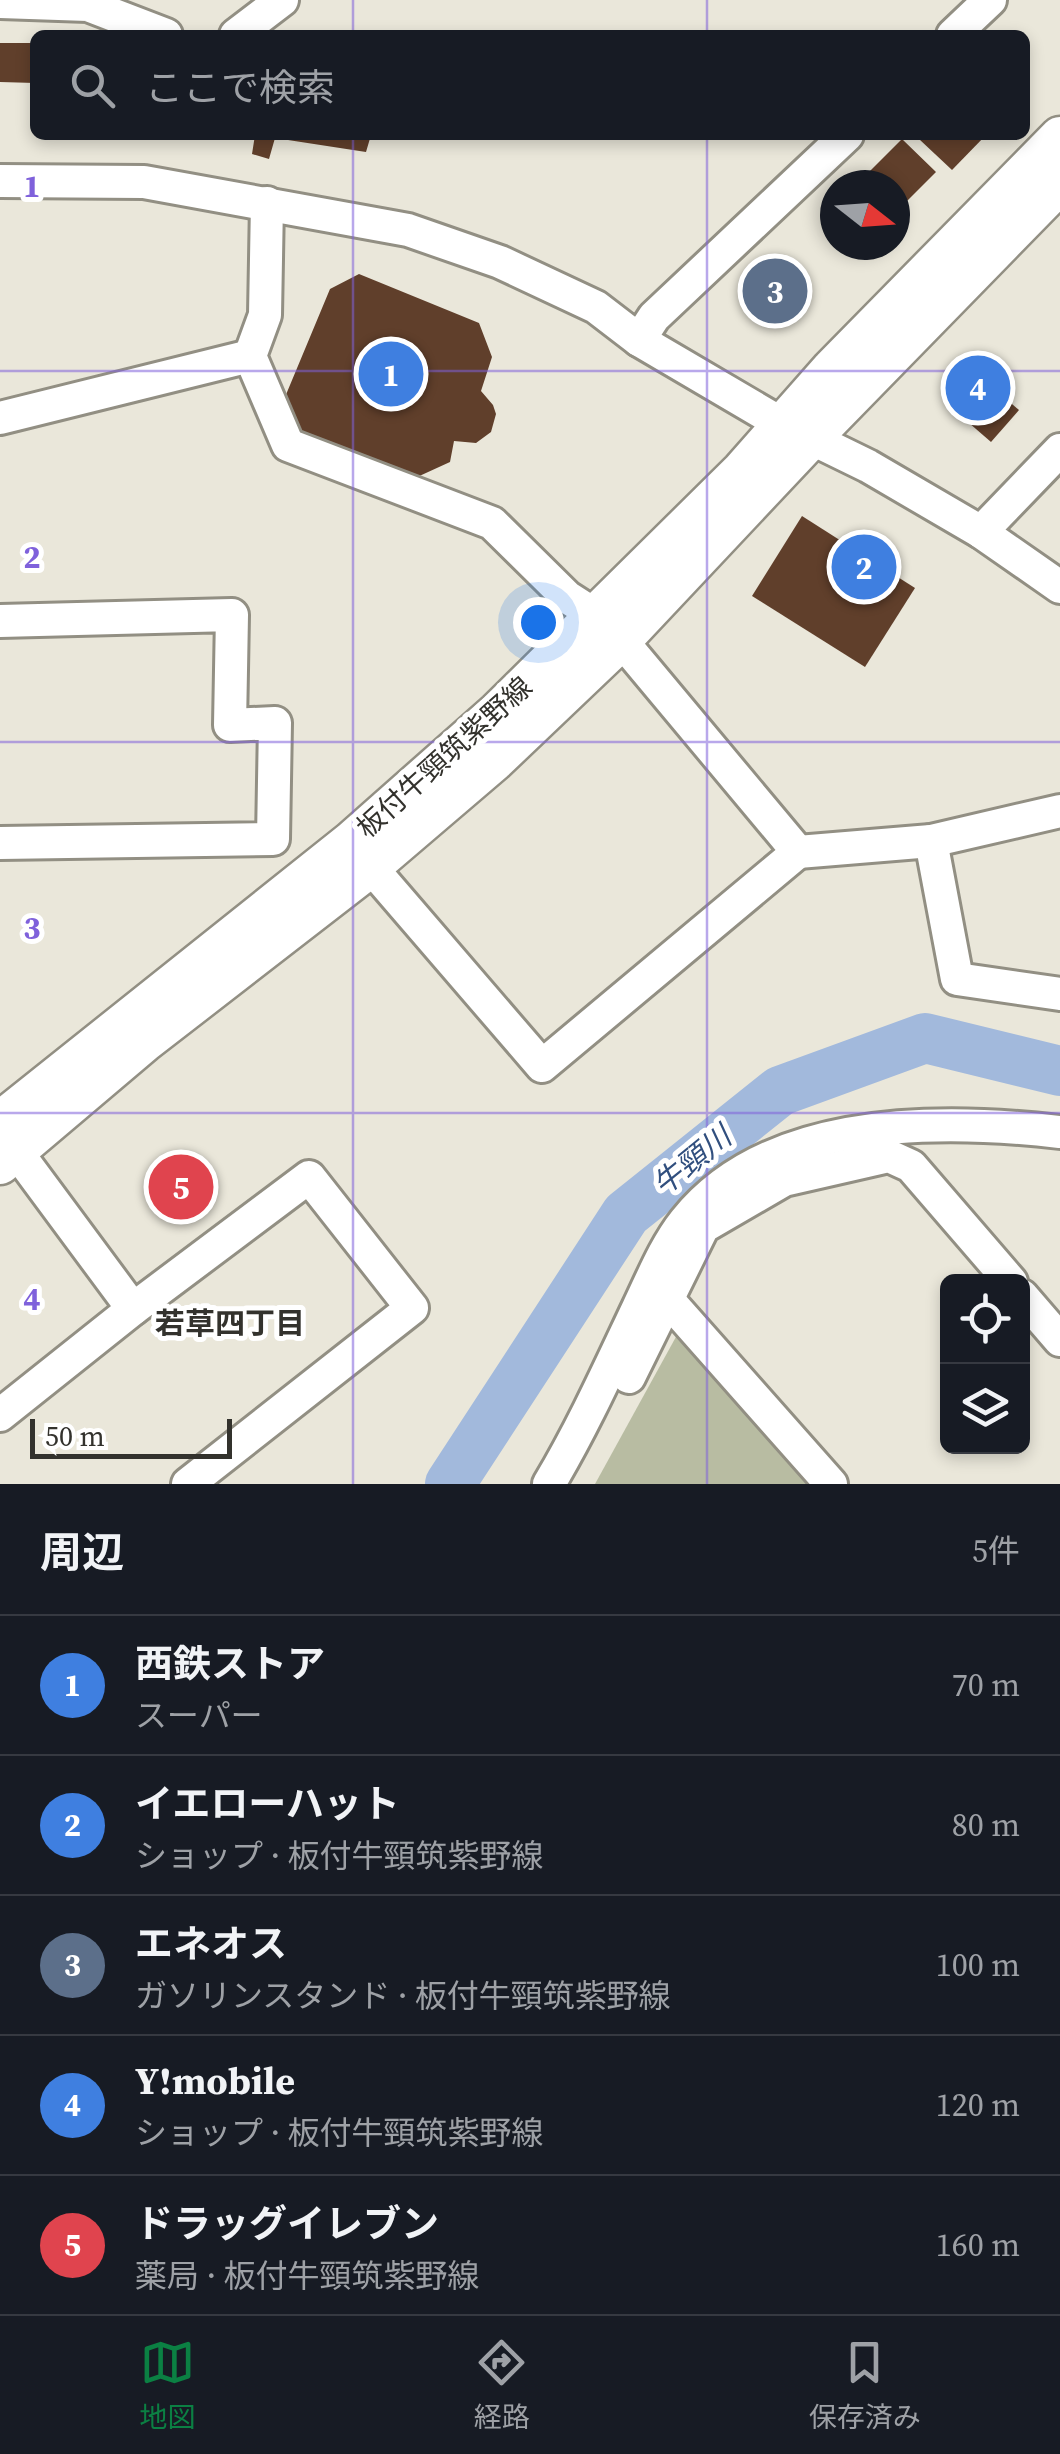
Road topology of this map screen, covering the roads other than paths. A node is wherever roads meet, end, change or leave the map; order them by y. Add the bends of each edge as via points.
1 (282, 0) edge
2 (990, 0) edge
3 (0, 2) edge
4 (89, 2) edge
5 (154, 30) edge
6 (243, 30) edge
7 (958, 30) edge
8 (1060, 137) edge
9 (842, 140) edge
10 (0, 181) edge
11 (1060, 183) edge
12 (266, 203) junction
13 (640, 340) junction
14 (250, 356) junction
15 (0, 418) edge
16 (796, 431) junction
17 (1060, 450) edge
18 (981, 532) junction
19 (1060, 587) edge
20 (0, 621) edge
21 (608, 627) junction
22 (1060, 812) edge
23 (931, 841) junction
24 (0, 842) edge
25 (798, 852) junction
26 (360, 854) junction
27 (1060, 994) edge
28 (1060, 1132) edge
29 (4, 1141) edge
30 (1003, 1274) edge
31 (669, 1301) junction
32 (1030, 1304) edge
33 (133, 1309) junction
34 (1058, 1333) edge
35 (0, 1415) edge
36 (188, 1484) edge
37 (550, 1484) edge
38 (573, 1484) edge
39 (832, 1484) edge

1 - 6 street
2 - 7 street
3 - 4 street
4 - 5 street
8 - 16 main road, 板付牛頸筑紫野線 via 832,369
9 - 13 street via 654,317
10 - 12 street via 144,182
11 - 16 main road, 板付牛頸筑紫野線
12 - 13 street via 408,230 500,262 596,306
12 - 14 street via 265,316
13 - 16 street
14 - 15 street
14 - 21 street via 288,446 492,523 567,597
16 - 18 street
16 - 21 main road, 板付牛頸筑紫野線
17 - 18 street
18 - 19 street
20 - 24 street via 232,615 230,725 275,722 273,840
21 - 25 street
21 - 26 main road, 板付牛頸筑紫野線 via 498,712
22 - 23 street
23 - 25 street
23 - 27 street via 958,979
25 - 26 street via 542,1066
26 - 29 main road, 板付牛頸筑紫野線 via 144,1042
28 - 37 street via 956,1123 890,1128 769,1156 732,1177 683,1223
29 - 33 street
30 - 31 street via 911,1166 889,1156 784,1180 703,1227
31 - 38 street
31 - 39 street
32 - 34 street
33 - 35 street
33 - 36 street via 309,1177 412,1308

